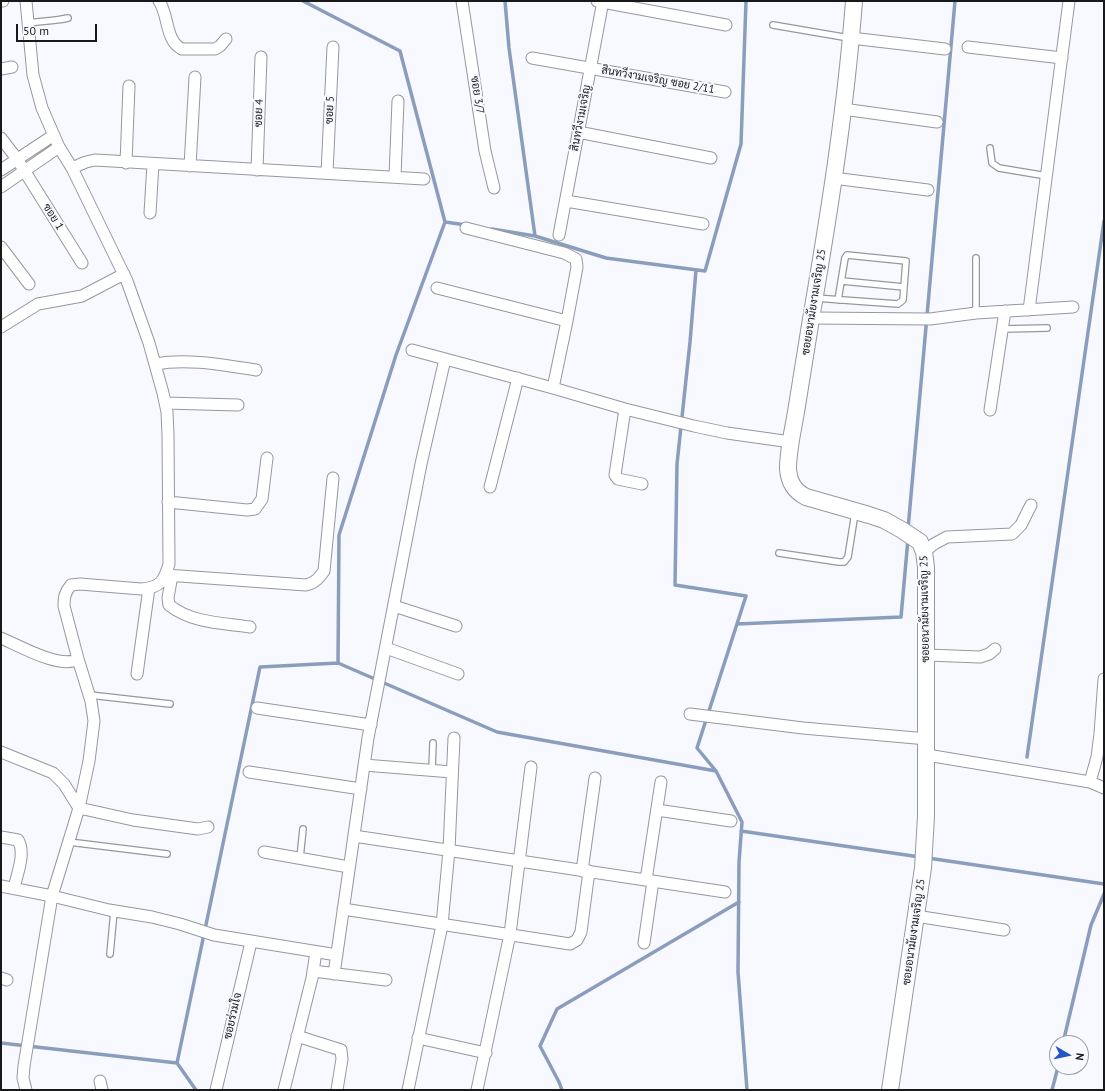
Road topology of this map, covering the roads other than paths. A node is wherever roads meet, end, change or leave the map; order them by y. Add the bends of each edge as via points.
1 (26, 1) edge
2 (158, 1) edge
3 (462, 1) edge
4 (601, 1) edge
5 (854, 1) edge
6 (1069, 1) edge
7 (68, 18) dead end
8 (27, 23) junction
9 (726, 25) dead end
10 (774, 25) dead end
11 (851, 38) junction
12 (226, 39) dead end
13 (333, 47) dead end
14 (968, 47) dead end
15 (945, 50) dead end
16 (261, 57) dead end
17 (532, 58) dead end
18 (1062, 58) junction
19 (590, 68) junction
20 (195, 77) dead end
21 (129, 86) dead end
22 (725, 92) dead end
23 (398, 100) dead end
24 (843, 109) junction
25 (937, 122) dead end
26 (578, 132) junction
27 (54, 135) junction
28 (1, 138) edge
29 (60, 147) junction
30 (990, 148) dead end
31 (17, 158) junction
32 (711, 158) dead end
33 (126, 163) junction
34 (153, 164) junction
35 (190, 166) junction
36 (72, 168) junction
37 (1, 170) edge
38 (257, 170) junction
39 (24, 171) junction
40 (327, 173) junction
41 (1047, 176) junction
42 (395, 177) junction
43 (833, 178) junction
44 (424, 179) dead end
45 (1, 187) edge
46 (494, 188) dead end
47 (928, 190) dead end
48 (566, 201) junction
49 (150, 213) dead end
50 (703, 224) dead end
51 (466, 228) dead end
52 (559, 234) dead end
53 (1, 247) edge
54 (976, 258) dead end
55 (82, 263) dead end
56 (124, 274) junction
57 (842, 281) junction
58 (29, 284) dead end
59 (904, 287) junction
60 (437, 288) dead end
61 (815, 298) junction
62 (838, 300) junction
63 (1073, 307) dead end
64 (1029, 310) junction
65 (1005, 311) junction
66 (976, 313) junction
67 (812, 318) junction
68 (567, 321) junction
69 (1, 327) edge
70 (1002, 328) junction
71 (1047, 328) dead end
72 (412, 350) dead end
73 (444, 359) junction
74 (155, 364) junction
75 (256, 370) dead end
76 (518, 378) junction
77 (553, 388) junction
78 (165, 403) junction
79 (238, 405) dead end
80 (625, 409) junction
81 (990, 410) dead end
82 (791, 442) junction
83 (267, 458) dead end
84 (333, 478) dead end
85 (642, 484) dead end
86 (490, 487) dead end
87 (168, 502) junction
88 (1031, 505) dead end
89 (856, 511) junction
90 (924, 552) junction
91 (779, 553) dead end
92 (169, 575) junction
93 (149, 588) junction
94 (394, 606) junction
95 (456, 626) dead end
96 (250, 627) dead end
97 (1, 638) edge
98 (386, 648) junction
99 (995, 648) dead end
100 (926, 655) junction
101 (78, 659) junction
102 (137, 674) dead end
103 (458, 674) dead end
104 (1104, 680) edge
105 (90, 695) junction
106 (170, 704) dead end
107 (257, 708) dead end
108 (690, 714) dead end
109 (371, 725) junction
110 (454, 738) dead end
111 (927, 738) junction
112 (433, 743) dead end
113 (1, 752) edge
114 (927, 755) junction
115 (364, 765) junction
116 (531, 767) dead end
117 (432, 770) junction
118 (249, 772) dead end
119 (452, 772) junction
120 (595, 778) dead end
121 (661, 782) dead end
122 (1090, 782) junction
123 (1104, 788) edge
124 (361, 789) junction
125 (79, 808) junction
126 (657, 810) junction
127 (731, 822) dead end
128 (208, 826) dead end
129 (303, 829) dead end
130 (354, 836) junction
131 (1, 837) edge
132 (69, 842) junction
133 (448, 850) junction
134 (264, 852) dead end
135 (167, 854) dead end
136 (300, 858) junction
137 (519, 861) junction
138 (349, 867) junction
139 (586, 871) junction
140 (650, 880) junction
141 (1, 886) edge
142 (14, 888) junction
143 (725, 892) dead end
144 (52, 896) junction
145 (343, 909) junction
146 (114, 911) junction
147 (916, 916) junction
148 (442, 925) junction
149 (1004, 930) dead end
150 (510, 934) junction
151 (251, 942) junction
152 (644, 943) dead end
153 (316, 952) junction
154 (110, 954) dead end
155 (337, 955) junction
156 (313, 971) junction
157 (334, 974) junction
158 (386, 980) dead end
159 (297, 1036) junction
160 (418, 1038) junction
161 (486, 1053) junction
162 (26, 1090) edge
163 (216, 1090) edge
164 (284, 1090) edge
165 (337, 1090) edge
166 (408, 1090) edge
167 (477, 1090) edge
168 (890, 1090) edge

1 - 8 street
2 - 12 street via 173,43 178,47 215,49
3 - 46 street, ซอย 3/7 via 485,151
4 - 9 street
4 - 19 street, สินทวีงามเจริญ
5 - 11 street, ซอยอนามัยงามเจริญ 25
6 - 18 street
7 - 8 lane
8 - 27 street via 37,92
10 - 11 lane
11 - 15 street
11 - 24 street, ซอยอนามัยงามเจริญ 25
13 - 40 street, ซอย 5
14 - 18 street
16 - 38 street, ซอย 4
17 - 19 street, สินทวีงามเจริญ ซอย 2/11
18 - 41 street
19 - 22 street, สินทวีงามเจริญ ซอย 2/11
19 - 26 street, สินทวีงามเจริญ
20 - 35 street
21 - 33 street
23 - 42 street
24 - 25 street
24 - 43 street, ซอยอนามัยงามเจริญ 25
26 - 32 street
26 - 48 street, สินทวีงามเจริญ
27 - 29 street
27 - 31 street
28 - 31 street, ซอย 1
29 - 36 street
29 - 39 street
30 - 41 lane via 992,163 999,168
31 - 37 street
31 - 39 street, ซอย 1
33 - 34 street
33 - 36 street via 95,160
34 - 35 street
34 - 49 street
35 - 38 street
36 - 56 street
38 - 40 street
39 - 45 street
39 - 55 street, ซอย 1
40 - 42 street
41 - 64 street
42 - 44 street
43 - 47 street
43 - 61 street, ซอยอนามัยงามเจริญ 25
48 - 50 street
48 - 52 street, สินทวีงามเจริญ
51 - 68 street via 573,256 577,267
53 - 58 street
54 - 66 lane
56 - 69 street via 82,296 38,304
56 - 74 street
57 - 59 lane
57 - 59 lane via 845,258 849,254 906,261
57 - 62 lane
59 - 62 lane via 903,300 898,304
60 - 68 street
61 - 62 lane
61 - 67 street, ซอยอนามัยงามเจริญ 25
63 - 64 street
64 - 65 street
65 - 66 street
65 - 70 street
66 - 67 street via 930,319
67 - 82 street, ซอยอนามัยงามเจริญ 25
68 - 77 street
70 - 71 lane
70 - 81 street
72 - 73 street
73 - 76 street
73 - 94 street
74 - 75 street via 207,363
74 - 78 street
76 - 77 street
76 - 86 street
77 - 80 street
78 - 79 street
78 - 87 street via 168,435
80 - 82 street via 727,433
80 - 85 street via 615,475
82 - 89 street, ซอยอนามัยงามเจริญ 25 via 788,467 789,478 794,488 806,497
83 - 87 street via 262,499 254,510
84 - 92 street via 324,570 313,583 306,585
87 - 92 street
88 - 90 street via 1021,525 1012,534 946,537
89 - 90 street, ซอยอนามัยงามเจริญ 25 via 884,520 908,533 920,542
89 - 91 lane via 848,557 844,562
90 - 100 street, ซอยอนามัยงามเจริญ 25
92 - 93 street via 160,584
92 - 96 street via 169,605 176,611 193,618
93 - 101 street via 71,585 64,599 64,606
93 - 102 street
94 - 95 street
94 - 98 street
97 - 101 street via 51,659 67,662
98 - 103 street
98 - 109 street
99 - 100 street via 989,654 980,657
100 - 111 street, ซอยอนามัยงามเจริญ 25
101 - 105 street
104 - 122 street via 1097,757
105 - 106 lane
105 - 125 street via 94,721 92,746
107 - 109 street
108 - 111 street via 802,728
109 - 115 street
110 - 119 street
111 - 114 street, ซอยอนามัยงามเจริญ 25
112 - 117 lane
113 - 125 street via 53,773 64,784
114 - 122 street
114 - 147 street, ซอยอนามัยงามเจริญ 25 via 926,831
115 - 117 street
115 - 124 street
116 - 137 street
117 - 119 street
118 - 124 street
119 - 133 street
120 - 139 street
121 - 126 street
122 - 123 street
124 - 130 street
125 - 128 street via 140,821 198,829
125 - 132 street
126 - 127 street
126 - 140 street
129 - 136 lane
130 - 133 street
130 - 138 street
131 - 142 street via 18,840 20,844 22,852
132 - 135 lane
132 - 144 street
133 - 137 street
133 - 148 street
134 - 136 street
136 - 138 street
137 - 139 street
137 - 150 street
138 - 145 street
139 - 140 street
139 - 150 street via 581,932 573,943
140 - 143 street
140 - 152 street
141 - 142 street
142 - 144 street
144 - 146 street
144 - 162 street via 26,1049 23,1078
145 - 148 street
145 - 155 street
146 - 151 street via 152,917 214,935
146 - 154 lane
147 - 149 street
147 - 168 street, ซอยอนามัยงามเจริญ 25
148 - 150 street
148 - 160 street
150 - 161 street
151 - 153 street
151 - 163 street, ซอยร่วมใจ
153 - 155 street
153 - 156 street
155 - 157 street
156 - 157 street
156 - 159 street
157 - 158 street
159 - 164 street
159 - 165 street via 341,1050
160 - 161 street
160 - 166 street
161 - 167 street

